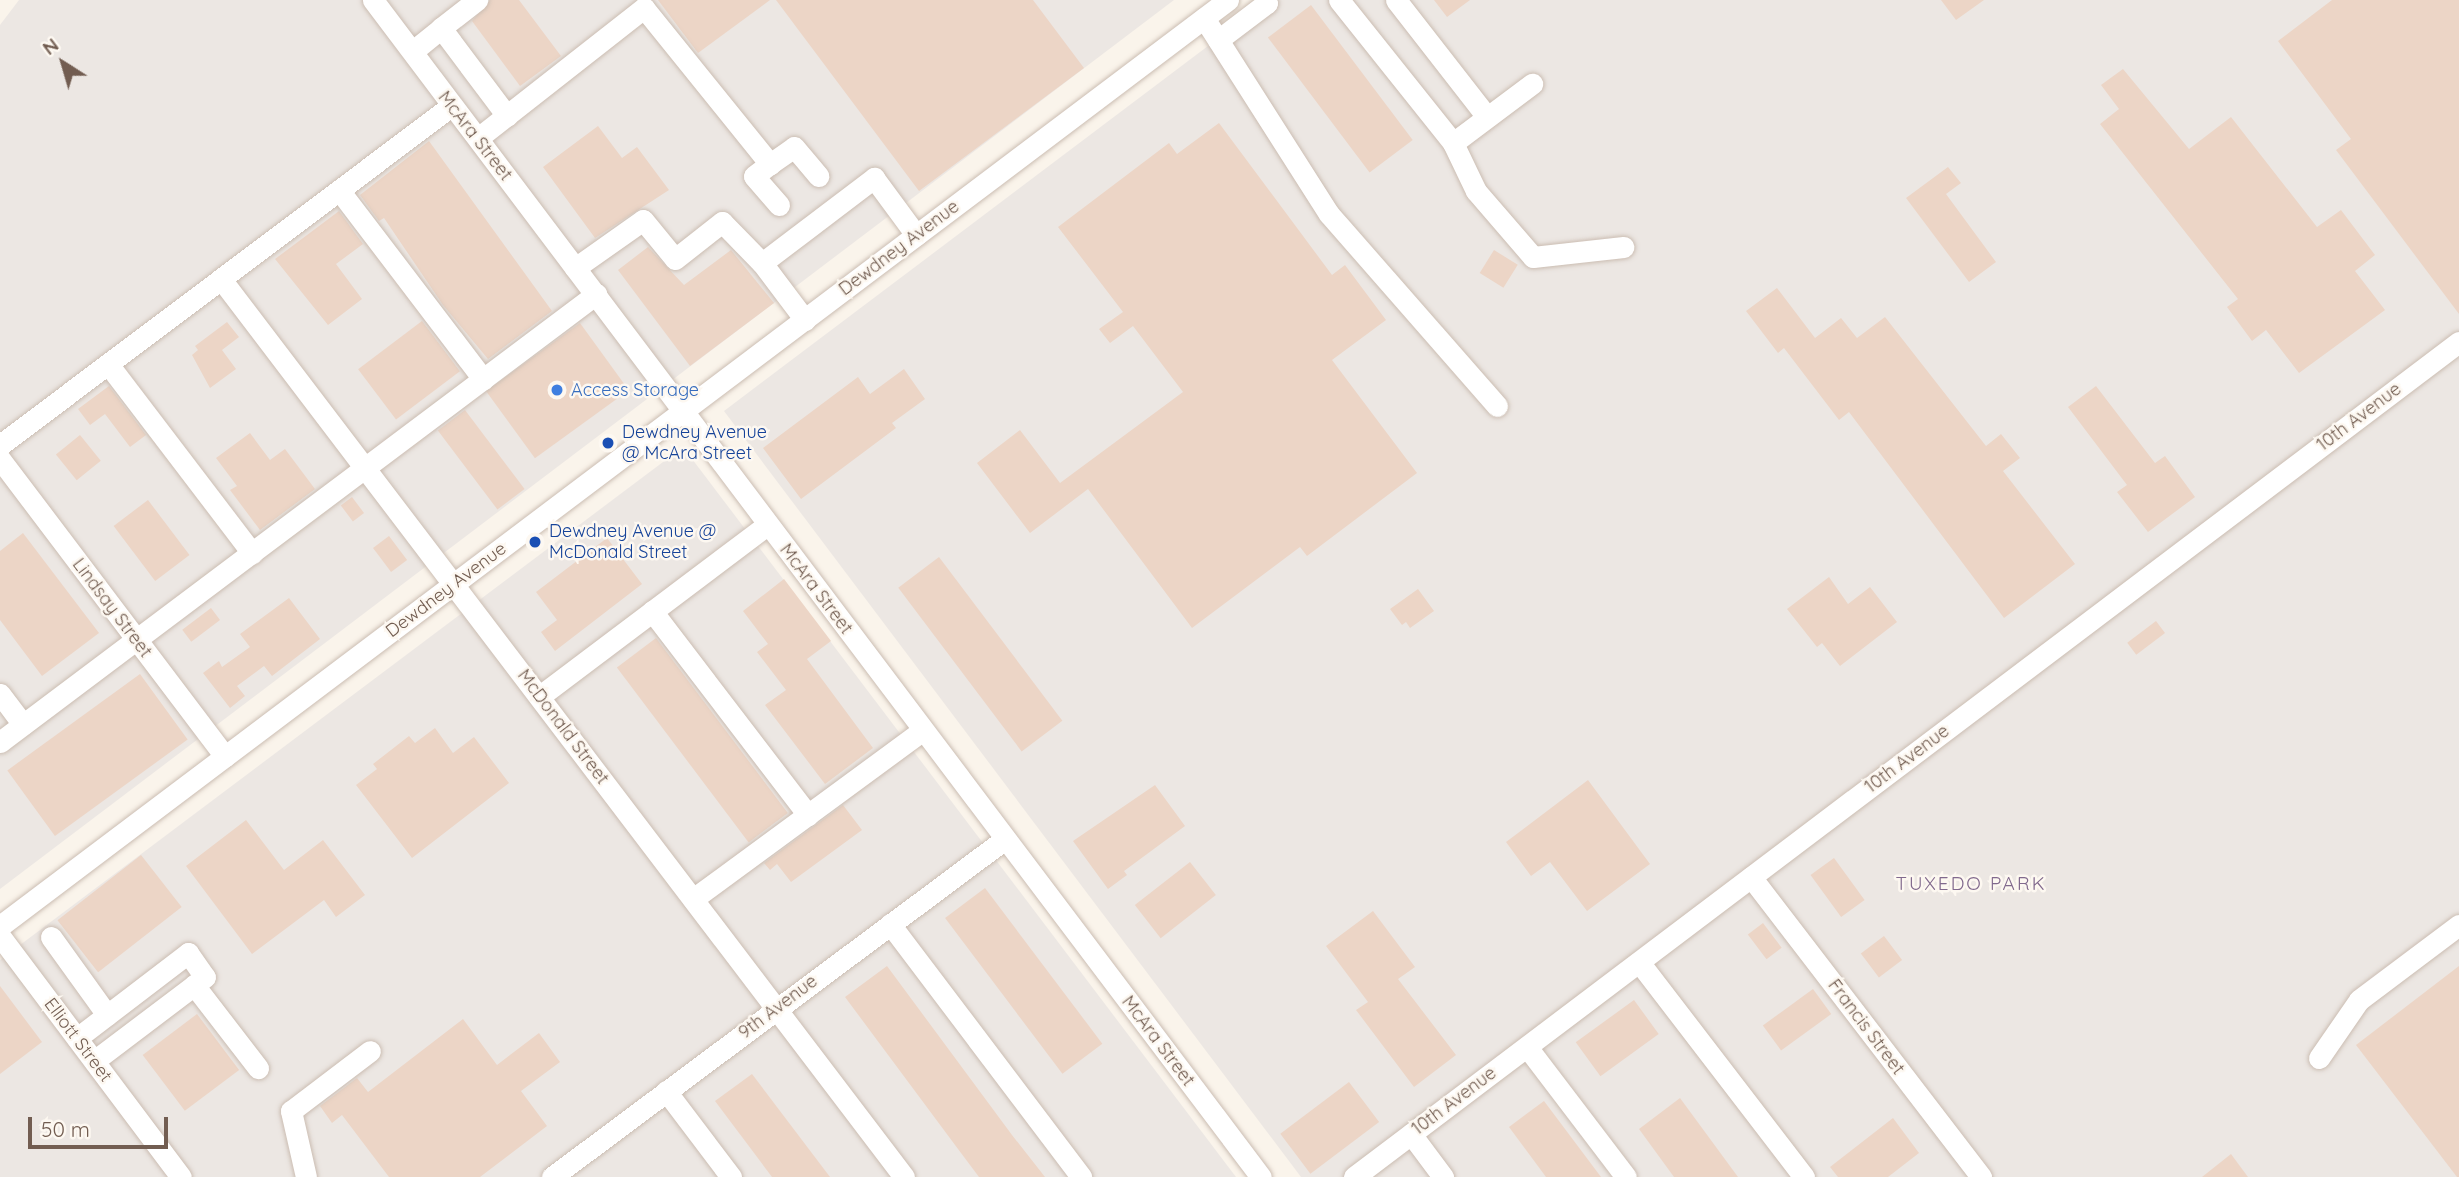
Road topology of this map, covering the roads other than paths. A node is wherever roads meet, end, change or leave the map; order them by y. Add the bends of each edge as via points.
1 (373, 0) edge
2 (477, 0) edge
3 (1228, 0) edge
4 (1339, 0) edge
5 (1396, 0) edge
6 (1267, 1) edge
7 (640, 4) edge
8 (1204, 18) junction
9 (441, 28) junction
10 (1218, 40) junction
11 (413, 51) junction
12 (1532, 83) dead end
13 (451, 106) junction
14 (507, 116) junction
15 (1487, 117) junction
16 (478, 138) junction
17 (1453, 143) junction
18 (770, 164) junction
19 (818, 176) dead end
20 (339, 190) junction
21 (779, 205) dead end
22 (916, 235) junction
23 (1623, 247) dead end
24 (762, 263) junction
25 (575, 268) junction
26 (221, 279) junction
27 (596, 294) junction
28 (805, 320) junction
29 (2459, 342) edge
30 (108, 364) junction
31 (483, 379) junction
32 (1497, 406) dead end
33 (682, 412) junction
34 (0, 445) edge
35 (0, 459) edge
36 (366, 466) junction
37 (767, 524) junction
38 (252, 553) junction
39 (455, 583) junction
40 (652, 611) junction
41 (136, 640) junction
42 (0, 694) edge
43 (540, 696) junction
44 (23, 724) junction
45 (923, 730) junction
46 (0, 742) edge
47 (225, 757) junction
48 (808, 815) junction
49 (1005, 839) junction
50 (1751, 877) junction
51 (693, 899) junction
52 (890, 924) junction
53 (2459, 925) edge
54 (0, 926) edge
55 (0, 936) edge
56 (51, 937) dead end
57 (1639, 962) junction
58 (194, 985) junction
59 (776, 1008) junction
60 (107, 1015) junction
61 (77, 1038) junction
62 (1527, 1047) junction
63 (370, 1051) dead end
64 (2319, 1058) dead end
65 (94, 1061) junction
66 (258, 1068) dead end
67 (666, 1091) junction
68 (1411, 1134) junction
69 (181, 1177) edge
70 (306, 1177) edge
71 (552, 1177) edge
72 (731, 1177) edge
73 (904, 1177) edge
74 (1081, 1177) edge
75 (1261, 1177) edge
76 (1354, 1177) edge
77 (1443, 1177) edge
78 (1626, 1177) edge
79 (1804, 1177) edge
80 (1981, 1177) edge

1 - 11 street, McAra Street
2 - 9 street
3 - 8 street, Dewdney Avenue
4 - 17 street
5 - 15 street
6 - 10 street
7 - 14 street
7 - 18 street
8 - 10 street
8 - 22 street, Dewdney Avenue
9 - 11 street
9 - 14 street
10 - 32 street via 1329,214
11 - 13 street, McAra Street
12 - 15 street
13 - 16 street, McAra Street
13 - 20 street
14 - 16 street
15 - 17 street
16 - 25 street, McAra Street
17 - 23 street via 1476,191 1533,257
18 - 19 street via 794,147
18 - 21 street via 754,176
20 - 26 street
20 - 31 street
22 - 24 street via 874,178
22 - 28 street, Dewdney Avenue
24 - 25 street via 722,222 675,259 643,220
24 - 28 street
25 - 27 street, McAra Street
26 - 30 street
26 - 36 street, McDonald Street
27 - 31 street
27 - 33 street, McAra Street
28 - 33 street, Dewdney Avenue
29 - 50 street, 10th Avenue
30 - 34 street
30 - 38 street
31 - 36 street
33 - 37 street, McAra Street
33 - 39 street, Dewdney Avenue
35 - 41 street, Lindsay Street
36 - 38 street
36 - 39 street, McDonald Street
37 - 40 street
37 - 45 street, McAra Street
38 - 41 street
39 - 43 street, McDonald Street
39 - 47 street, Dewdney Avenue
40 - 43 street
40 - 48 street
41 - 44 street
41 - 47 street, Lindsay Street
42 - 44 street
43 - 51 street, McDonald Street
44 - 46 street
45 - 48 street
45 - 49 street, McAra Street
47 - 54 street, Dewdney Avenue
48 - 51 street
49 - 52 street, 9th Avenue
49 - 75 street, McAra Street
50 - 57 street, 10th Avenue
50 - 80 street, Francis Street
51 - 59 street, McDonald Street
52 - 59 street, 9th Avenue
52 - 74 street
53 - 64 street via 2359,1000
55 - 61 street, Elliott Street
56 - 60 street
57 - 62 street, 10th Avenue
57 - 79 street
58 - 60 street via 205,977 188,953
58 - 65 street
58 - 66 street
59 - 67 street, 9th Avenue
59 - 73 street, McDonald Street
60 - 61 street
61 - 65 street, Elliott Street
62 - 68 street, 10th Avenue
62 - 78 street
63 - 70 street via 291,1111
65 - 69 street, Elliott Street
67 - 71 street, 9th Avenue
67 - 72 street
68 - 76 street, 10th Avenue
68 - 77 street

